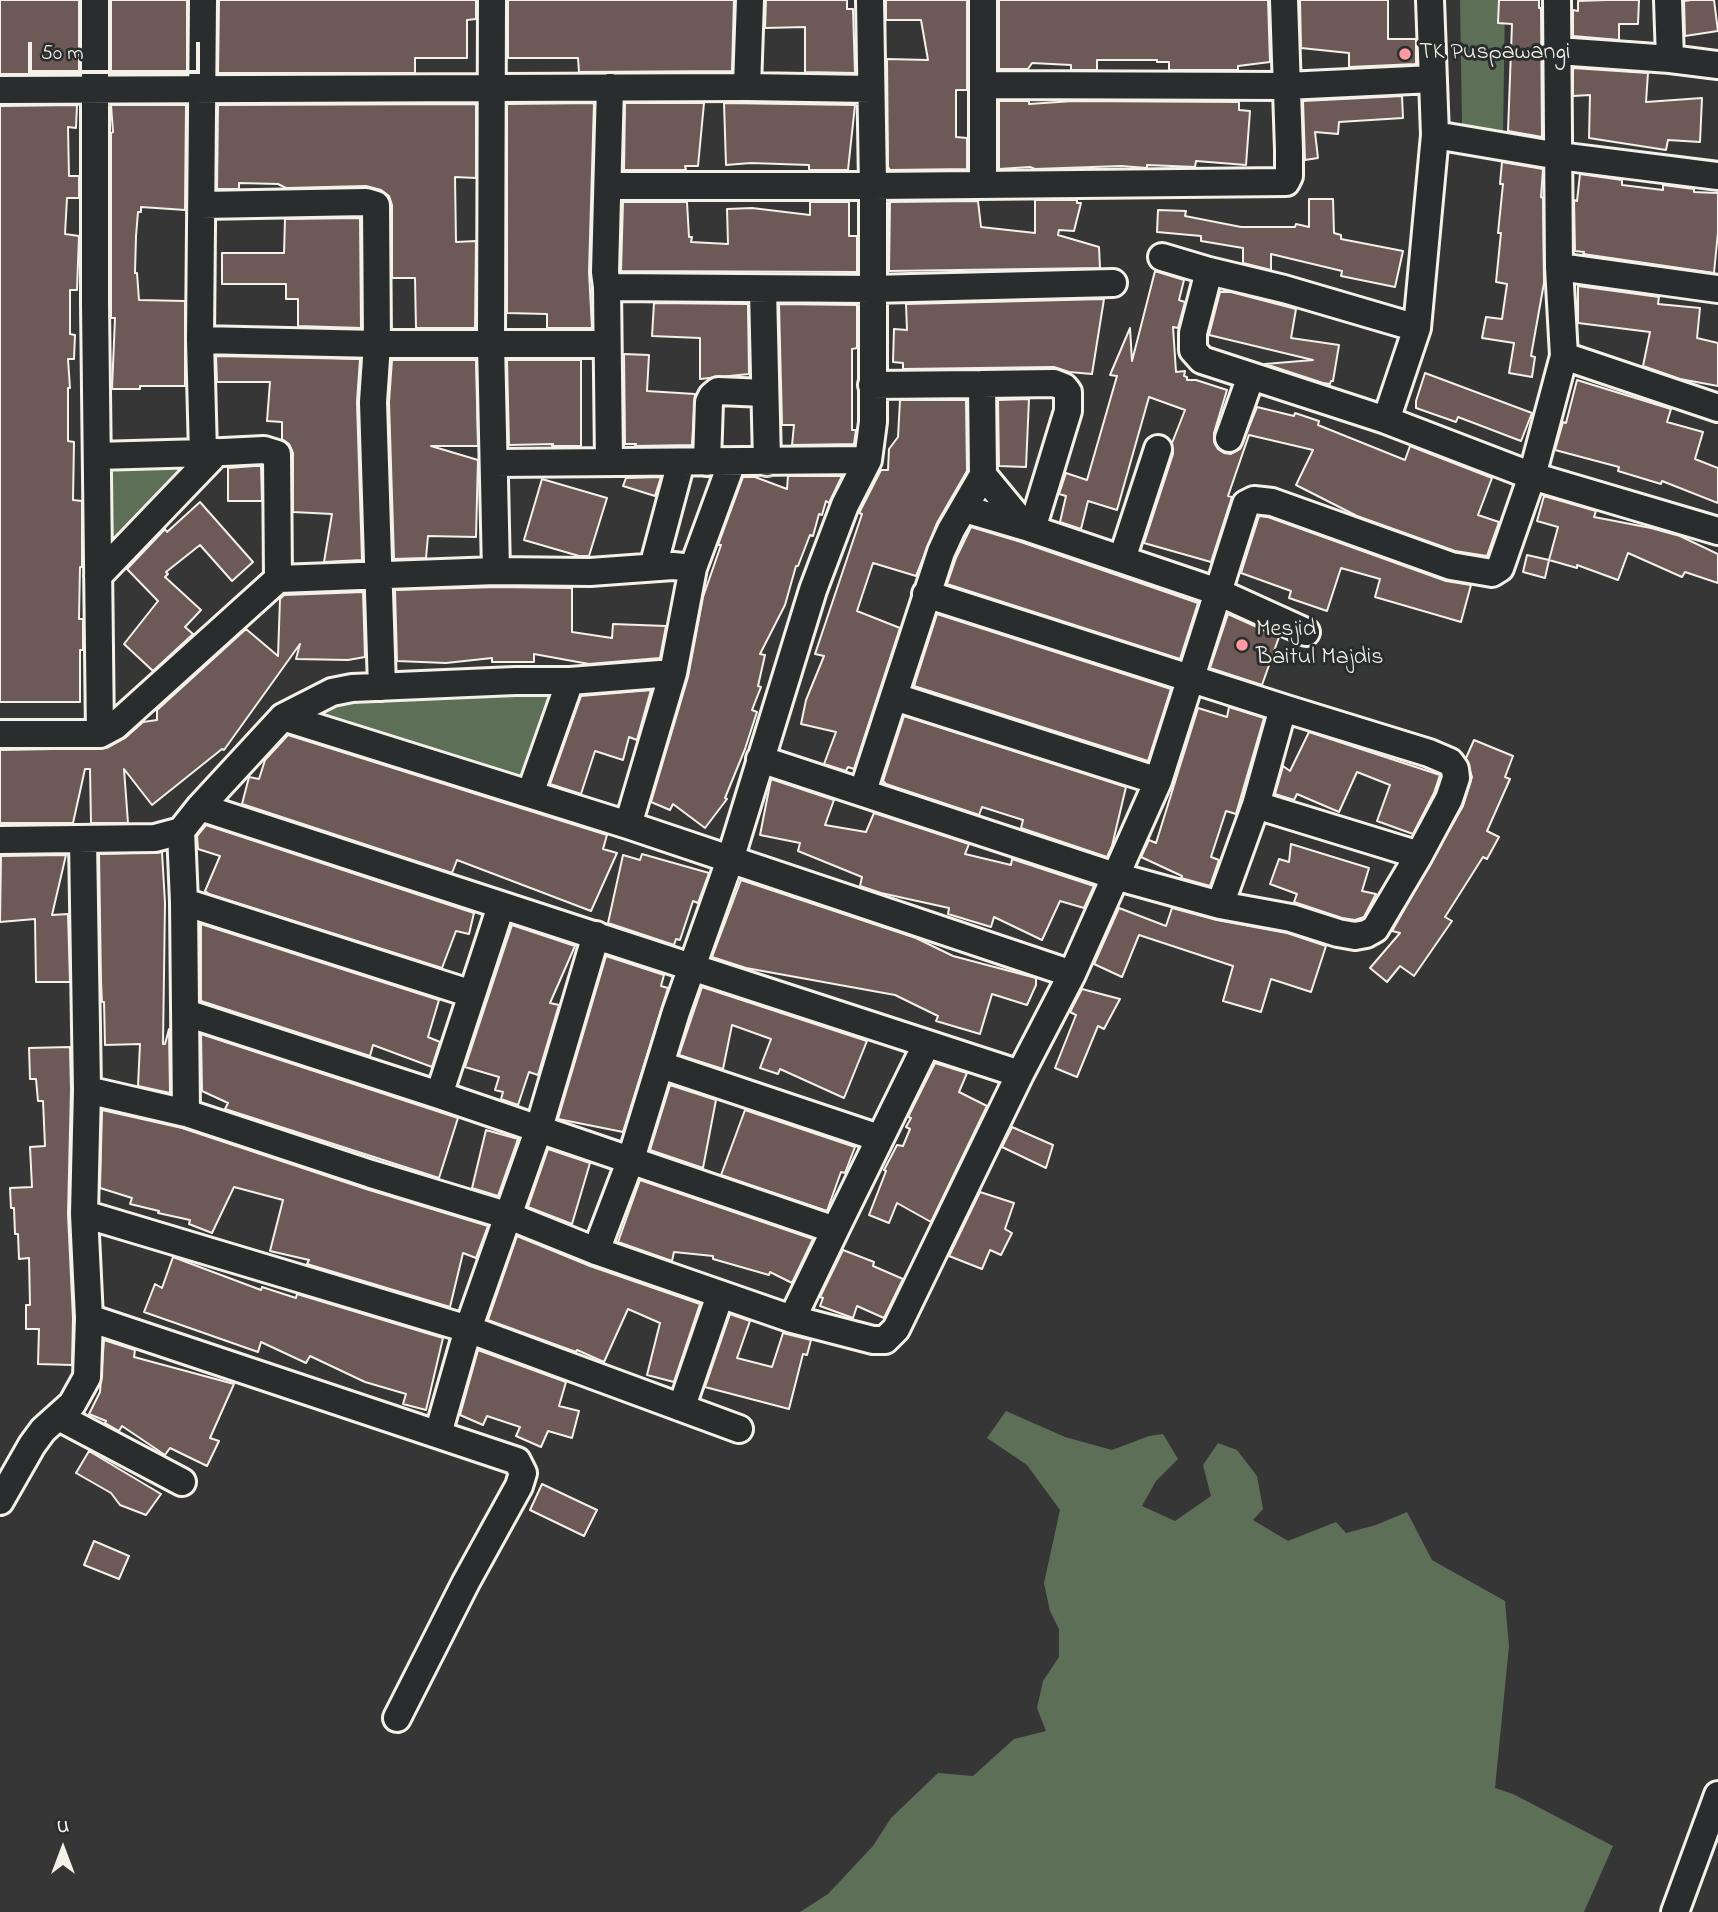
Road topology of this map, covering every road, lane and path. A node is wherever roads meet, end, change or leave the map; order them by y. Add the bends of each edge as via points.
1 (95, 0) edge
2 (203, 0) edge
3 (492, 0) edge
4 (750, 0) edge
5 (870, 0) edge
6 (984, 0) edge
7 (1284, 0) edge
8 (1430, 0) edge
9 (1557, 0) edge
10 (1668, 0) edge
11 (1558, 51) junction
12 (1670, 59) junction
13 (1718, 65) edge
14 (1433, 79) junction
15 (984, 85) junction
16 (1286, 86) junction
17 (747, 87) junction
18 (493, 88) junction
19 (610, 88) junction
20 (870, 89) junction
21 (0, 90) edge
22 (94, 90) junction
23 (200, 91) junction
24 (1435, 135) junction
25 (1559, 156) junction
26 (1718, 176) edge
27 (983, 184) junction
28 (608, 186) junction
29 (873, 187) junction
30 (202, 205) junction
31 (1163, 257) dead end
32 (1559, 267) junction
33 (1209, 271) junction
34 (1113, 283) dead end
35 (607, 287) junction
36 (763, 289) junction
37 (872, 289) junction
38 (1718, 289) edge
39 (1418, 328) junction
40 (200, 340) junction
41 (491, 343) junction
42 (377, 344) junction
43 (606, 344) junction
44 (1564, 356) junction
45 (1251, 376) junction
46 (982, 384) junction
47 (872, 385) junction
48 (765, 393) junction
49 (1718, 408) edge
50 (1386, 420) junction
51 (1229, 438) dead end
52 (1158, 449) dead end
53 (210, 452) junction
54 (97, 456) junction
55 (868, 460) junction
56 (608, 462) junction
57 (707, 462) junction
58 (766, 462) junction
59 (494, 463) junction
60 (983, 475) junction
61 (1532, 476) junction
62 (965, 509) junction
63 (1029, 528) junction
64 (1718, 531) edge
65 (1122, 559) junction
66 (653, 567) junction
67 (692, 568) junction
68 (496, 571) junction
69 (99, 576) junction
70 (378, 576) junction
71 (278, 579) junction
72 (1218, 592) junction
73 (926, 594) junction
74 (1306, 632) dead end
75 (673, 673) junction
76 (1191, 680) junction
77 (570, 681) junction
78 (382, 687) junction
79 (895, 697) junction
80 (1283, 708) junction
81 (282, 717) junction
82 (0, 734) edge
83 (100, 734) junction
84 (760, 759) junction
85 (1158, 781) junction
86 (863, 791) junction
87 (530, 794) junction
88 (1256, 805) junction
89 (200, 807) junction
90 (628, 825) junction
91 (181, 831) junction
92 (83, 840) junction
93 (0, 841) edge
94 (1419, 855) junction
95 (730, 860) junction
96 (1115, 876) junction
97 (184, 902) junction
98 (1220, 905) junction
99 (501, 906) junction
100 (596, 935) junction
101 (690, 968) junction
102 (1072, 974) junction
103 (472, 994) junction
104 (186, 1013) junction
105 (926, 1045) junction
106 (661, 1065) junction
107 (1020, 1074) junction
108 (87, 1090) junction
109 (439, 1095) junction
110 (186, 1113) junction
111 (539, 1128) junction
112 (879, 1138) junction
113 (631, 1159) junction
114 (84, 1214) junction
115 (509, 1216) junction
116 (835, 1230) junction
117 (596, 1251) junction
118 (720, 1295) junction
119 (89, 1318) junction
120 (792, 1319) junction
121 (468, 1329) junction
122 (682, 1406) junction
123 (59, 1417) junction
124 (740, 1429) dead end
125 (438, 1434) junction
126 (182, 1482) dead end
127 (0, 1501) edge
128 (397, 1718) dead end
129 (1718, 1795) edge
130 (1675, 1912) edge

1 - 22 street
2 - 23 street
3 - 18 street
4 - 17 street
5 - 20 street
6 - 15 street
7 - 16 street
8 - 14 street
9 - 11 street
10 - 12 street
11 - 12 street
11 - 25 street
12 - 13 street
14 - 16 street
14 - 24 street
15 - 16 street
15 - 27 street
16 - 27 street via 1286,181
17 - 19 street
17 - 20 street
18 - 19 street
18 - 23 street
18 - 41 street
19 - 28 street
20 - 29 street
21 - 22 street
22 - 23 street
22 - 54 street
23 - 30 street
24 - 25 street
24 - 39 street
25 - 26 street
25 - 32 street
27 - 29 street
28 - 29 street
28 - 35 street
29 - 37 street
30 - 40 street
30 - 42 street via 376,205
31 - 33 street
32 - 38 street
32 - 44 street
33 - 39 street
33 - 45 street via 1193,350 1202,360
34 - 37 street
35 - 36 street
35 - 43 street
36 - 37 street
36 - 48 street
37 - 47 street
39 - 50 street
40 - 42 street
40 - 53 street
41 - 42 street
41 - 43 street
41 - 59 street
42 - 70 street via 373,402
43 - 56 street
44 - 49 street
44 - 61 street
45 - 50 street
45 - 51 street
46 - 47 street
46 - 60 street
46 - 63 street via 1054,383 1068,392 1068,411
47 - 55 street
48 - 57 street via 718,391 712,396
48 - 58 street
50 - 61 street
52 - 65 street
53 - 54 street
53 - 69 street
53 - 71 street via 264,450 277,454
54 - 69 street
55 - 58 street
55 - 84 street via 845,505 813,590
56 - 57 street
56 - 59 street
57 - 58 street
57 - 66 street
57 - 67 street
59 - 68 street
60 - 62 street
60 - 63 street
61 - 64 street
61 - 72 street via 1500,568 1492,573 1451,566 1272,502 1254,500 1246,504
62 - 63 street
62 - 73 street via 951,530
63 - 65 street
65 - 72 street
66 - 67 street
66 - 68 street
67 - 75 street
68 - 70 street
69 - 83 street
70 - 71 street
70 - 78 street
71 - 83 street
72 - 74 street
72 - 76 street
73 - 76 street
73 - 79 street
75 - 77 street
75 - 90 street
76 - 80 street
76 - 85 street
77 - 78 street
77 - 87 street
78 - 81 street via 332,692
79 - 85 street
79 - 86 street
80 - 88 street
80 - 94 street via 1450,762 1456,778 1449,799
81 - 87 street
81 - 89 street
82 - 83 street
84 - 86 street
84 - 95 street
85 - 96 street
86 - 96 street
87 - 90 street
88 - 94 street
88 - 98 street
89 - 91 street
89 - 99 street
90 - 95 street
91 - 92 street via 155,838
91 - 97 street
92 - 93 street
92 - 108 street
94 - 98 street via 1383,919 1366,934 1338,933 1292,918
95 - 101 street
95 - 102 street
96 - 98 street
96 - 102 street
97 - 103 street
97 - 104 street
99 - 100 street
99 - 103 street
100 - 101 street
100 - 111 street
101 - 105 street
101 - 106 street
102 - 107 street
103 - 109 street
104 - 109 street
104 - 110 street
105 - 107 street
105 - 112 street
106 - 112 street
106 - 113 street
107 - 120 street via 891,1335 873,1340
108 - 110 street
108 - 114 street
109 - 111 street
110 - 115 street
111 - 113 street
111 - 115 street
112 - 116 street
113 - 116 street
113 - 117 street
114 - 119 street
114 - 121 street
115 - 117 street
115 - 121 street
116 - 120 street
117 - 118 street
118 - 120 street
118 - 122 street
119 - 123 street via 88,1377
119 - 125 street
121 - 122 street
121 - 125 street
122 - 124 street
123 - 126 street
123 - 127 street via 32,1445
125 - 128 street via 517,1461 523,1474
129 - 130 street

